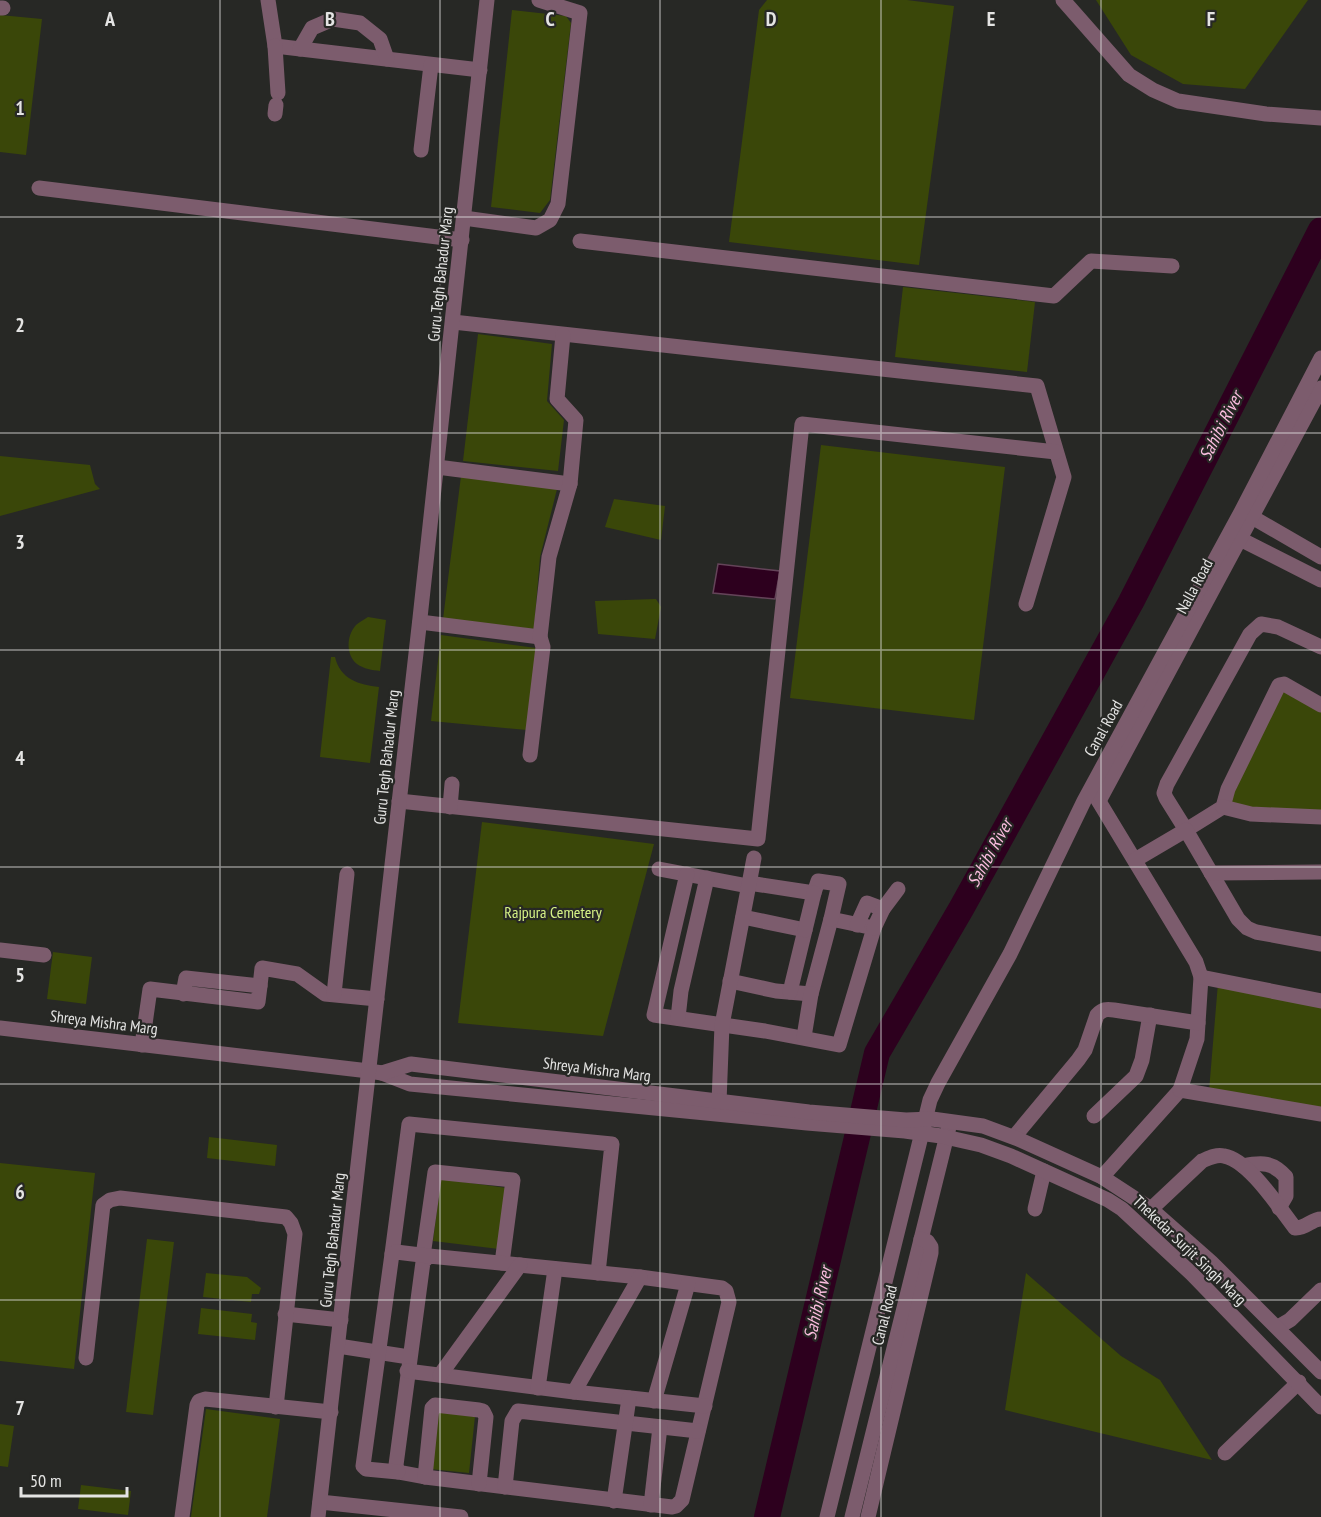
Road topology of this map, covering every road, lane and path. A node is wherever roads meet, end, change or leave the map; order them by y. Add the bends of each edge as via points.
1 (268, 0) edge
2 (487, 0) edge
3 (539, 0) edge
4 (1063, 0) edge
5 (275, 46) junction
6 (300, 49) junction
7 (387, 59) junction
8 (431, 65) junction
9 (480, 70) junction
10 (276, 104) dead end
11 (1321, 118) edge
12 (421, 150) dead end
13 (39, 188) dead end
14 (464, 218) junction
15 (462, 240) junction
16 (580, 241) dead end
17 (1172, 266) dead end
18 (453, 322) junction
19 (563, 335) junction
20 (1321, 358) edge
21 (1321, 388) edge
22 (1056, 452) junction
23 (437, 467) junction
24 (570, 484) junction
25 (1252, 517) junction
26 (1240, 539) junction
27 (1320, 555) edge
28 (1321, 580) edge
29 (1026, 604) dead end
30 (420, 622) junction
31 (540, 637) junction
32 (1321, 647) edge
33 (1321, 705) edge
34 (530, 755) dead end
35 (452, 784) dead end
36 (1090, 788) junction
37 (399, 801) junction
38 (1099, 801) junction
39 (450, 807) junction
40 (1223, 807) junction
41 (1321, 817) edge
42 (1186, 830) junction
43 (754, 858) dead end
44 (1135, 860) junction
45 (659, 869) dead end
46 (1321, 872) edge
47 (1211, 873) junction
48 (347, 874) dead end
49 (687, 874) junction
50 (707, 878) junction
51 (748, 884) junction
52 (898, 889) dead end
53 (814, 893) junction
54 (883, 909) junction
55 (743, 917) junction
56 (831, 919) junction
57 (857, 925) junction
58 (874, 928) junction
59 (805, 930) junction
60 (1321, 944) edge
61 (0, 950) edge
62 (44, 955) dead end
63 (1201, 977) junction
64 (730, 981) junction
65 (790, 992) junction
66 (334, 994) junction
67 (811, 994) junction
68 (377, 999) junction
69 (1321, 1001) edge
70 (1150, 1015) junction
71 (678, 1018) junction
72 (1198, 1023) junction
73 (722, 1025) junction
74 (0, 1028) edge
75 (804, 1037) junction
76 (142, 1045) junction
77 (376, 1072) junction
78 (1180, 1090) junction
79 (719, 1102) junction
80 (1321, 1114) edge
81 (1094, 1116) dead end
82 (808, 1118) junction
83 (951, 1121) junction
84 (922, 1126) junction
85 (946, 1137) junction
86 (1014, 1137) junction
87 (1244, 1166) junction
88 (1044, 1171) junction
89 (1102, 1177) junction
90 (1279, 1208) junction
91 (1035, 1209) dead end
92 (1151, 1209) junction
93 (1321, 1219) edge
94 (921, 1239) junction
95 (392, 1254) junction
96 (426, 1256) junction
97 (502, 1263) junction
98 (520, 1265) junction
99 (555, 1269) junction
100 (598, 1273) junction
101 (640, 1277) junction
102 (688, 1284) junction
103 (1321, 1290) edge
104 (285, 1314) junction
105 (341, 1320) junction
106 (1278, 1327) junction
107 (338, 1346) junction
108 (379, 1352) junction
109 (86, 1358) dead end
110 (408, 1364) junction
111 (1321, 1372) edge
112 (440, 1375) junction
113 (1299, 1382) junction
114 (530, 1387) junction
115 (574, 1392) junction
116 (629, 1398) junction
117 (654, 1401) junction
118 (705, 1406) junction
119 (276, 1407) junction
120 (1321, 1407) edge
121 (518, 1411) junction
122 (331, 1412) junction
123 (625, 1423) junction
124 (660, 1427) junction
125 (698, 1431) junction
126 (1225, 1454) dead end
127 (398, 1472) junction
128 (425, 1477) junction
129 (479, 1484) junction
130 (505, 1487) junction
131 (614, 1500) junction
132 (651, 1505) junction
133 (319, 1509) edge
134 (182, 1517) edge
135 (461, 1517) edge
136 (827, 1517) edge
137 (852, 1517) edge
138 (868, 1517) edge

1 - 5 street
2 - 9 street, Guru Tegh Bahadur Marg
3 - 14 street via 580,13 558,204 550,220 536,228
4 - 11 street via 1129,75 1153,90 1178,101
5 - 6 street
5 - 10 street
6 - 7 street
6 - 7 street via 312,28 333,19 360,23 380,39
7 - 8 street
8 - 9 street
8 - 12 street
9 - 14 street, Guru Tegh Bahadur Marg
13 - 15 street
14 - 15 street, Guru Tegh Bahadur Marg
15 - 18 street, Guru Tegh Bahadur Marg
16 - 17 street via 1054,296 1091,261
18 - 19 street
18 - 23 street, Guru Tegh Bahadur Marg
19 - 22 street via 1037,386
19 - 24 street via 557,399 576,420
20 - 36 street, Canal Road
21 - 25 street, Nalla Road
22 - 29 street via 1064,477
22 - 39 street via 802,424 758,839
23 - 24 street
23 - 30 street, Guru Tegh Bahadur Marg
24 - 31 street via 549,557
25 - 26 street, Nalla Road
25 - 27 street
26 - 28 street
26 - 38 street, Nalla Road
30 - 31 street
30 - 37 street, Guru Tegh Bahadur Marg
31 - 34 street via 543,647
32 - 42 street via 1271,624 1261,624 1250,633 1164,792
33 - 40 street via 1284,684 1279,685
35 - 39 street
36 - 38 street
36 - 84 street, Canal Road via 1010,954 938,1083
37 - 39 street
37 - 68 street, Guru Tegh Bahadur Marg
38 - 44 street
40 - 41 street via 1251,814
40 - 42 street
42 - 44 street
42 - 47 street
43 - 51 street
44 - 63 street via 1196,962
45 - 49 street
46 - 47 street
47 - 60 street via 1247,928
48 - 66 street
49 - 50 street
49 - 71 street via 654,1015
50 - 51 street
50 - 71 street via 690,945
51 - 53 street
51 - 55 street
52 - 54 street
53 - 56 street via 818,881 839,884
53 - 59 street
54 - 57 street via 867,903
54 - 58 street
55 - 59 street
55 - 64 street
56 - 57 street
56 - 67 street
57 - 58 street
58 - 75 street via 840,1045
59 - 65 street
61 - 62 street
63 - 69 street
63 - 72 street
64 - 65 street
64 - 73 street
65 - 67 street
66 - 68 street
66 - 76 street via 325,994 297,974 262,968 258,1002 150,989
67 - 75 street
68 - 77 street, Guru Tegh Bahadur Marg
70 - 72 street
70 - 81 street via 1136,1076
70 - 86 street via 1101,1011 1085,1050
71 - 73 street
72 - 78 street via 1197,1039
73 - 75 street
73 - 79 street
74 - 76 street, Shreya Mishra Marg
76 - 77 street, Shreya Mishra Marg
77 - 79 street, Shreya Mishra Marg via 411,1064
77 - 82 street, Shreya Mishra Marg via 410,1084
77 - 105 street, Guru Tegh Bahadur Marg
78 - 80 street
78 - 89 street
79 - 82 street, Shreya Mishra Marg
82 - 84 street, Thekedar Surjit Singh Marg
83 - 84 street, Thekedar Surjit Singh Marg
83 - 85 street, Canal Road
83 - 86 street, Thekedar Surjit Singh Marg via 983,1126
84 - 85 street, Thekedar Surjit Singh Marg
84 - 136 street, Canal Road
85 - 88 street, Thekedar Surjit Singh Marg via 981,1144
85 - 94 street, Canal Road
86 - 89 street, Thekedar Surjit Singh Marg
87 - 90 street
87 - 90 street via 1270,1164 1286,1177 1286,1196
87 - 92 street via 1217,1155 1202,1161
88 - 91 street
88 - 113 street, Thekedar Surjit Singh Marg via 1122,1209
89 - 92 street, Thekedar Surjit Singh Marg
90 - 93 street via 1295,1228
92 - 106 street, Thekedar Surjit Singh Marg
94 - 137 street, Canal Road
94 - 138 street via 927,1241 931,1253
95 - 96 street
95 - 100 street via 409,1124 612,1144
95 - 108 street
96 - 97 street
96 - 97 street via 435,1172 513,1180
96 - 110 street
97 - 98 street
98 - 99 street
98 - 112 street
99 - 100 street
99 - 114 street
100 - 101 street
101 - 102 street
101 - 115 street
102 - 117 street
102 - 118 street via 722,1288 729,1302
103 - 106 street
104 - 105 street
104 - 109 street via 295,1234 286,1217 110,1200 103,1205
104 - 119 street
105 - 107 street, Guru Tegh Bahadur Marg
106 - 111 street, Thekedar Surjit Singh Marg
107 - 108 street
107 - 122 street, Guru Tegh Bahadur Marg
108 - 110 street
108 - 127 street via 363,1466
110 - 112 street
110 - 127 street
112 - 114 street
113 - 120 street, Thekedar Surjit Singh Marg
113 - 126 street
114 - 115 street
114 - 121 street
115 - 116 street
116 - 117 street
116 - 123 street
117 - 118 street
118 - 125 street
119 - 122 street
119 - 134 street via 199,1401
121 - 123 street
121 - 130 street via 512,1421
122 - 133 street, Guru Tegh Bahadur Marg
123 - 124 street
123 - 131 street
124 - 125 street
124 - 132 street
125 - 132 street via 682,1500 672,1508
127 - 128 street
128 - 129 street
128 - 129 street via 432,1408 435,1405 479,1410 486,1417
129 - 130 street
130 - 131 street
131 - 132 street
133 - 135 street

